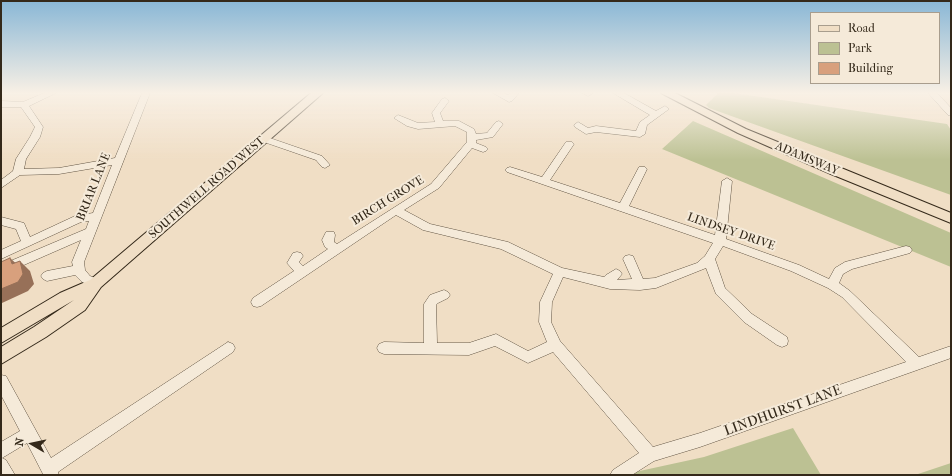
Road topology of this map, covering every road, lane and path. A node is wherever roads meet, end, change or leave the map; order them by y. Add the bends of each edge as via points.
1 (31, 115) edge
2 (137, 115) edge
3 (292, 115) edge
4 (437, 115) edge
5 (656, 115) edge
6 (710, 115) edge
7 (398, 118) dead end
8 (440, 124) junction
9 (499, 124) dead end
10 (578, 125) dead end
11 (264, 139) junction
12 (470, 141) junction
13 (569, 144) dead end
14 (483, 149) dead end
15 (118, 161) junction
16 (325, 165) dead end
17 (642, 169) dead end
18 (510, 170) dead end
19 (18, 172) junction
20 (727, 181) dead end
21 (544, 182) junction
22 (1, 185) edge
23 (622, 209) junction
24 (396, 210) junction
25 (96, 216) junction
26 (951, 218) edge
27 (1, 221) edge
28 (90, 232) junction
29 (330, 235) dead end
30 (720, 241) junction
31 (27, 244) junction
32 (337, 249) junction
33 (906, 250) dead end
34 (1, 255) edge
35 (297, 256) dead end
36 (628, 259) dead end
37 (709, 259) junction
38 (1, 270) edge
39 (78, 270) junction
40 (302, 272) junction
41 (560, 272) junction
42 (47, 276) dead end
43 (96, 283) junction
44 (640, 285) junction
45 (832, 285) junction
46 (444, 295) dead end
47 (257, 302) dead end
48 (1, 336) edge
49 (782, 341) dead end
50 (555, 345) junction
51 (228, 348) dead end
52 (384, 348) dead end
53 (430, 349) junction
54 (951, 352) edge
55 (1, 356) edge
56 (916, 363) junction
57 (1, 381) edge
58 (28, 434) junction
59 (1, 451) edge
60 (650, 455) junction
61 (1, 465) edge
62 (49, 472) edge
63 (7, 475) edge
64 (618, 475) edge

1 - 19 street via 39,127 21,159
2 - 15 street, BRIAR LANE
3 - 11 main road, SOUTHWELL ROAD WEST
4 - 8 street
5 - 10 street via 643,124 640,134 596,129 583,134
6 - 26 main road, ADAMSWAY via 835,171
7 - 8 street via 410,124
8 - 12 street via 456,123 471,131
9 - 12 street via 490,136
11 - 16 street via 319,158
11 - 43 main road, SOUTHWELL ROAD WEST
12 - 14 street
12 - 24 street, BIRCH GROVE via 436,186
13 - 21 street
15 - 19 street via 59,171
15 - 25 street, BRIAR LANE
17 - 23 street
18 - 21 street, LINDSEY DRIVE
19 - 22 street
20 - 30 street
21 - 23 street, LINDSEY DRIVE
23 - 30 street, LINDSEY DRIVE
24 - 32 street, BIRCH GROVE
24 - 41 street via 427,227 504,245
25 - 28 street, BRIAR LANE
25 - 31 street via 79,219
27 - 31 street via 20,226
28 - 38 street
28 - 39 street, BRIAR LANE via 78,262
29 - 32 street via 329,244
30 - 37 street
30 - 45 street, LINDSEY DRIVE via 795,268
31 - 34 street
32 - 40 street, BIRCH GROVE
33 - 45 street via 849,265 839,271
35 - 40 street via 294,263
36 - 44 street
37 - 44 street via 701,266 656,283
37 - 49 street via 720,292 748,318
39 - 42 street
39 - 43 street via 82,276
40 - 47 street, BIRCH GROVE
41 - 44 street
41 - 50 street via 546,302 545,322
43 - 48 main road, SOUTHWELL ROAD WEST via 65,298
43 - 55 main road, SOUTHWELL ROAD WEST via 79,305
45 - 56 street, LINDSEY DRIVE via 846,294
46 - 53 street via 434,299 430,304
50 - 53 street via 528,357 496,340 469,349
50 - 60 street
51 - 62 street
52 - 53 street
54 - 56 street, LINDHURST LANE
56 - 60 street, LINDHURST LANE via 700,440
57 - 58 street
58 - 59 street
58 - 62 street
60 - 64 street, LINDHURST LANE
61 - 63 street

